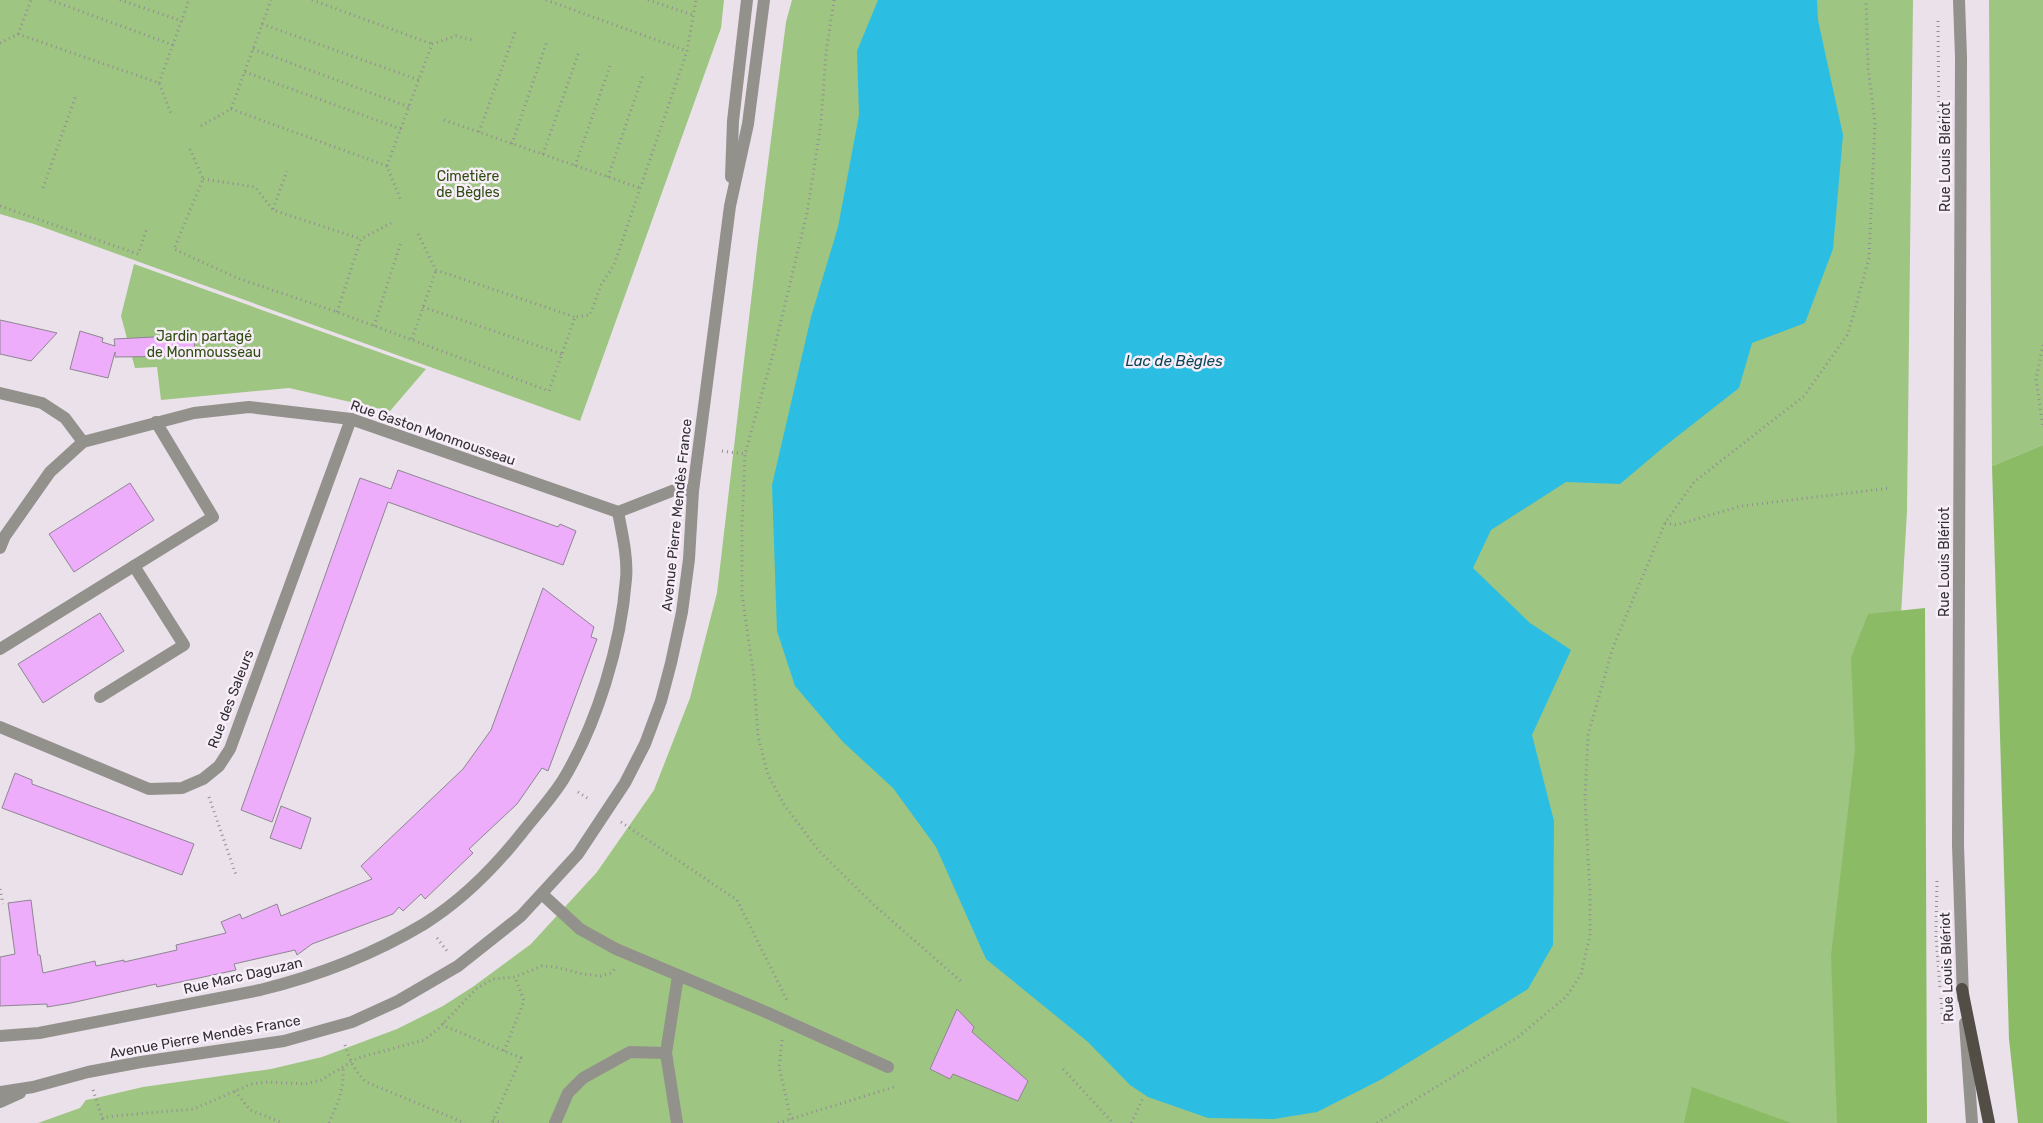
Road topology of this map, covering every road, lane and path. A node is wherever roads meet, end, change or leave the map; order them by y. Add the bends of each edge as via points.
1 (30, 0) edge
2 (50, 0) edge
3 (120, 0) edge
4 (189, 0) edge
5 (271, 0) edge
6 (312, 0) edge
7 (546, 0) edge
8 (648, 0) edge
9 (696, 0) edge
10 (747, 0) edge
11 (764, 0) edge
12 (834, 0) edge
13 (1866, 0) edge
14 (1959, 0) edge
15 (693, 15) junction
16 (182, 22) junction
17 (262, 24) junction
18 (516, 29) dead end
19 (18, 34) junction
20 (472, 40) dead end
21 (547, 41) dead end
22 (0, 42) edge
23 (432, 44) junction
24 (173, 46) junction
25 (254, 49) junction
26 (687, 51) junction
27 (579, 52) dead end
28 (611, 64) dead end
29 (245, 72) junction
30 (643, 75) dead end
31 (419, 80) junction
32 (160, 83) junction
33 (76, 95) dead end
34 (409, 107) junction
35 (231, 109) junction
36 (172, 116) dead end
37 (444, 120) dead end
38 (201, 126) dead end
39 (401, 129) junction
40 (479, 132) junction
41 (512, 144) junction
42 (190, 149) dead end
43 (543, 154) junction
44 (388, 166) junction
45 (575, 166) junction
46 (287, 171) dead end
47 (608, 177) junction
48 (203, 179) junction
49 (43, 188) dead end
50 (640, 188) junction
51 (401, 201) dead end
52 (0, 206) edge
53 (730, 206) junction
54 (273, 210) junction
55 (391, 222) dead end
56 (147, 228) dead end
57 (418, 234) dead end
58 (361, 239) junction
59 (402, 242) dead end
60 (436, 270) junction
61 (423, 307) junction
62 (337, 312) junction
63 (575, 317) junction
64 (374, 326) junction
65 (412, 339) junction
66 (2043, 345) edge
67 (562, 354) junction
68 (0, 393) edge
69 (351, 419) junction
70 (156, 422) junction
71 (2043, 428) edge
72 (83, 442) junction
73 (722, 451) dead end
74 (745, 454) junction
75 (1891, 488) dead end
76 (693, 491) junction
77 (618, 512) junction
78 (1665, 523) junction
79 (0, 548) edge
80 (134, 566) junction
81 (0, 649) edge
82 (100, 698) dead end
83 (0, 727) edge
84 (203, 779) junction
85 (562, 781) junction
86 (607, 812) junction
87 (236, 875) dead end
88 (0, 889) edge
89 (542, 894) junction
90 (3, 904) dead end
91 (627, 954) junction
92 (678, 976) junction
93 (515, 977) junction
94 (963, 983) dead end
95 (1962, 988) junction
96 (784, 1021) junction
97 (443, 1023) junction
98 (0, 1036) edge
99 (504, 1051) junction
100 (666, 1053) junction
101 (350, 1063) junction
102 (343, 1067) junction
103 (888, 1068) dead end
104 (1063, 1069) dead end
105 (88, 1072) junction
106 (33, 1087) junction
107 (894, 1088) dead end
108 (234, 1091) junction
109 (0, 1092) edge
110 (1143, 1098) dead end
111 (0, 1102) edge
112 (102, 1118) junction
113 (492, 1121) edge
114 (792, 1121) edge
115 (104, 1123) edge
116 (283, 1123) edge
117 (329, 1123) edge
118 (465, 1123) edge
119 (503, 1123) edge
120 (555, 1123) edge
121 (676, 1123) edge
122 (778, 1123) edge
123 (1113, 1123) edge
124 (1131, 1123) edge
125 (1377, 1123) edge
126 (1972, 1123) edge
127 (1989, 1123) edge

1 - 19 path
2 - 24 path
3 - 16 path
4 - 16 path
5 - 17 path
6 - 23 path
7 - 26 path
8 - 15 path
9 - 15 path
10 - 53 street, Avenue Pierre Mendès France via 732,121
11 - 53 street, Avenue Pierre Mendès France via 748,124
12 - 74 path via 821,123 807,213
13 - 78 path via 1868,67 1875,122 1869,258 1848,334 1804,396 1694,482
14 - 95 street, Rue Louis Blériot via 1958,845
15 - 26 path
16 - 24 path
17 - 25 path
17 - 31 path
18 - 40 path
19 - 22 path
19 - 32 path
20 - 23 path via 456,36
21 - 41 path
23 - 31 path
24 - 32 path
25 - 29 path
25 - 34 path
26 - 50 path
27 - 43 path
28 - 45 path
29 - 35 path
29 - 39 path
30 - 47 path
31 - 34 path
32 - 36 path
33 - 49 path
34 - 39 path
35 - 38 path
35 - 44 path
37 - 40 path
39 - 44 path
40 - 41 path
41 - 43 path
42 - 48 path
43 - 45 path
44 - 51 path
45 - 47 path
46 - 54 path
47 - 50 path
48 - 54 path via 255,188
48 - 62 path via 174,249 237,278
50 - 63 path via 614,265 601,285 590,315
52 - 56 path via 138,254
53 - 76 street, Avenue Pierre Mendès France
54 - 58 path
55 - 58 path
57 - 60 path
58 - 62 path
59 - 64 path
60 - 61 path
60 - 63 path
61 - 65 path
61 - 67 path
62 - 64 path
63 - 67 path
64 - 65 path
65 - 67 path via 549,392
66 - 71 path via 2036,380
68 - 72 street via 42,403 65,418
69 - 70 street, Rue Gaston Monmousseau via 249,407 194,413
69 - 77 street, Rue Gaston Monmousseau
69 - 84 street, Rue des Saleurs via 230,749 219,766
70 - 72 street, Rue Gaston Monmousseau
70 - 80 street via 213,517
72 - 79 street, Rue Gaston Monmousseau via 50,472
73 - 74 path
74 - 94 path via 742,595 754,677 758,736 768,775 785,806 819,851 874,906
75 - 78 path via 1741,506 1676,525
76 - 77 street via 677,489
76 - 86 street, Avenue Pierre Mendès France via 682,612 661,702 645,744
77 - 85 street, Rue Marc Daguzan via 626,578 619,629 601,695
78 - 125 path via 1613,647 1588,735 1585,799 1590,935 1581,974 1567,996 1518,1037
80 - 81 street
80 - 82 street via 184,645
83 - 84 street, Rue des Saleurs via 148,789 182,788
84 - 87 path
85 - 86 path
85 - 98 street, Rue Marc Daguzan via 506,853 472,887 426,923 356,958 295,981 260,990 40,1033
86 - 89 street, Avenue Pierre Mendès France via 578,854
86 - 96 path via 737,900 788,1001
88 - 90 path
89 - 91 street via 580,929
89 - 105 street, Avenue Pierre Mendès France via 506,929 458,966 398,1002 352,1022 284,1042
91 - 92 street
91 - 93 path via 611,974 582,974 542,966
92 - 96 street
92 - 100 street
93 - 97 path via 493,979 476,989
93 - 99 path via 524,1001
95 - 126 street, Rue Louis Blériot
95 - 127 main road
96 - 103 street
96 - 114 path via 779,1067
97 - 99 path
97 - 101 path via 424,1040
99 - 113 path via 521,1058
100 - 120 street via 630,1052 583,1078 568,1093
100 - 121 street
101 - 102 path
101 - 118 path via 366,1082
102 - 108 path via 321,1080 305,1084 268,1082
102 - 117 path via 344,1084 340,1100
104 - 123 path
105 - 106 street, Avenue Pierre Mendès France
105 - 112 path
106 - 109 street, Avenue Pierre Mendès France
106 - 111 street, Avenue Pierre Mendès France
107 - 114 path
108 - 112 path via 194,1109
108 - 116 path via 250,1110
110 - 124 path
112 - 115 path
113 - 119 path
114 - 122 path

